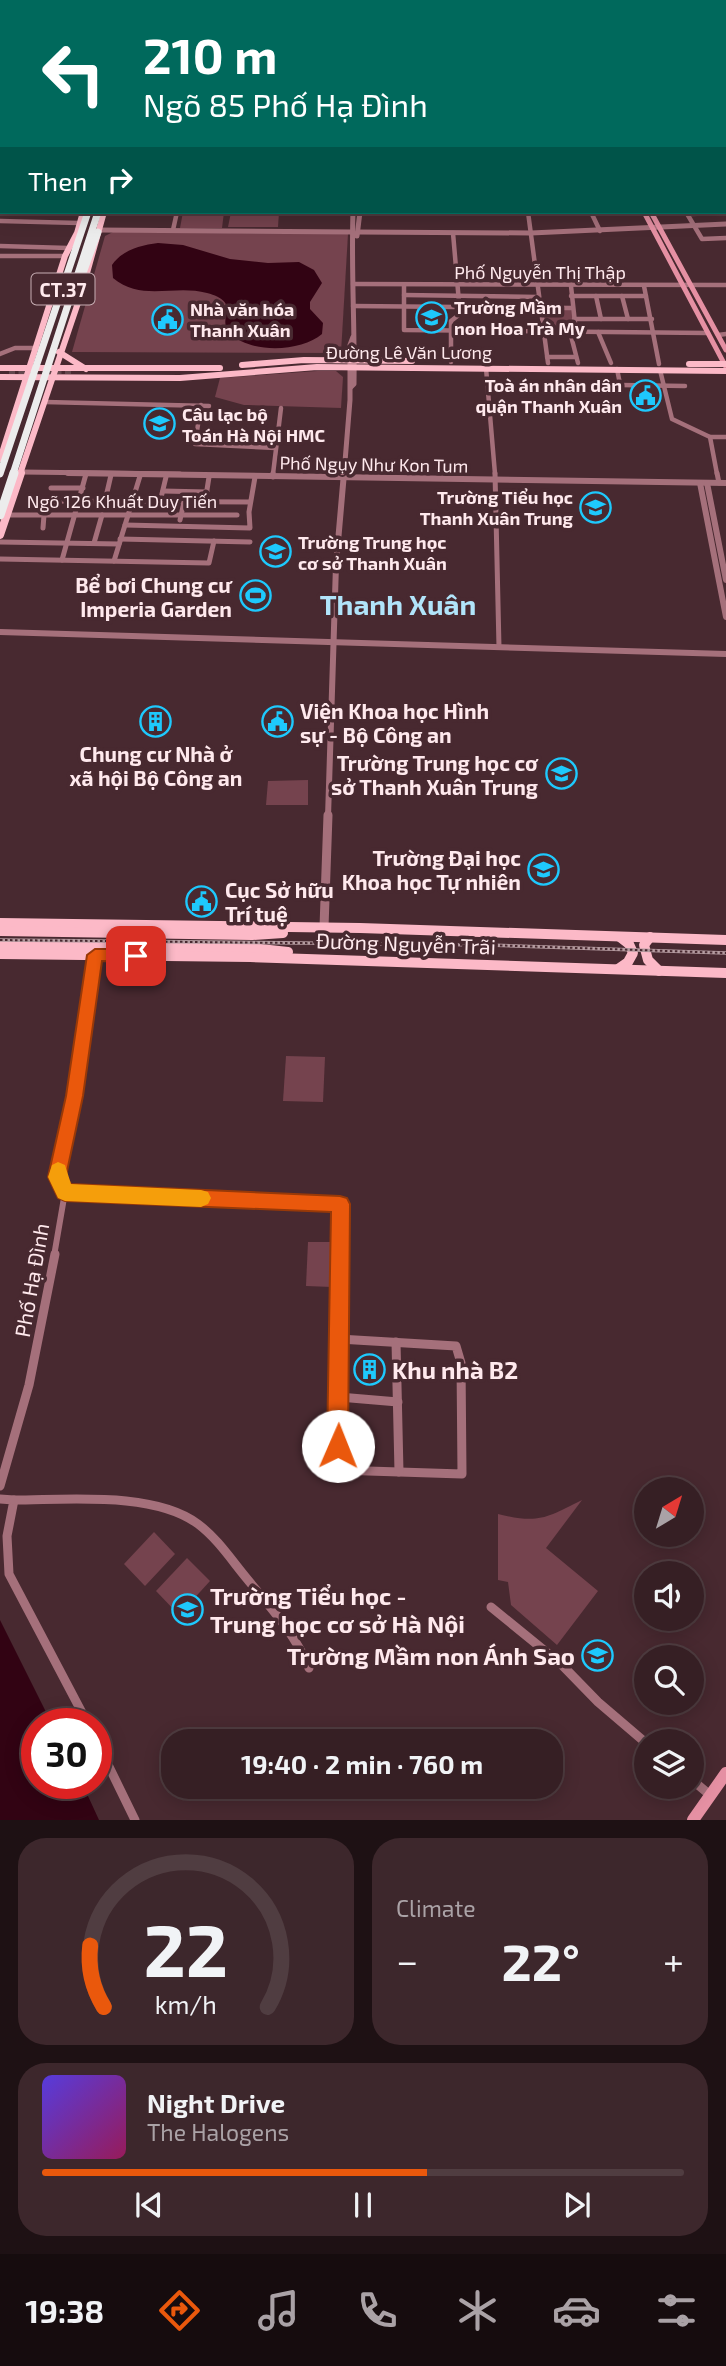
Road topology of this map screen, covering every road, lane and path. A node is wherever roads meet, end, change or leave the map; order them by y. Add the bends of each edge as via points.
1 (84, 214) edge
2 (84, 214) edge
3 (97, 214) edge
4 (103, 214) edge
5 (177, 214) edge
6 (353, 214) edge
7 (360, 214) edge
8 (527, 214) edge
9 (592, 214) edge
10 (646, 214) edge
11 (652, 214) edge
12 (688, 214) edge
13 (0, 221) edge
14 (79, 223) junction
15 (726, 224) edge
16 (695, 226) junction
17 (656, 228) junction
18 (173, 230) junction
19 (98, 231) junction
20 (600, 231) junction
21 (356, 232) junction
22 (76, 233) junction
23 (453, 233) junction
24 (531, 233) junction
25 (726, 237) edge
26 (0, 246) edge
27 (68, 248) junction
28 (0, 256) edge
29 (65, 256) junction
30 (353, 284) junction
31 (404, 285) junction
32 (458, 285) junction
33 (538, 285) junction
34 (726, 285) edge
35 (570, 286) junction
36 (644, 286) junction
37 (682, 286) junction
38 (692, 286) junction
39 (404, 295) junction
40 (459, 296) junction
41 (571, 296) junction
42 (596, 296) junction
43 (622, 296) junction
44 (646, 296) junction
45 (538, 297) junction
46 (353, 306) junction
47 (404, 306) junction
48 (459, 307) junction
49 (539, 307) junction
50 (572, 308) junction
51 (574, 319) junction
52 (601, 319) junction
53 (628, 319) junction
54 (652, 319) junction
55 (69, 323) junction
56 (45, 324) junction
57 (449, 331) junction
58 (542, 332) junction
59 (573, 332) junction
60 (598, 332) junction
61 (655, 333) junction
62 (708, 333) junction
63 (726, 334) edge
64 (718, 335) junction
65 (60, 337) junction
66 (352, 337) junction
67 (726, 350) edge
68 (35, 351) junction
69 (60, 352) junction
70 (0, 354) edge
71 (547, 360) junction
72 (577, 360) junction
73 (451, 362) junction
74 (351, 363) junction
75 (611, 363) junction
76 (34, 366) junction
77 (726, 366) edge
78 (660, 367) junction
79 (55, 368) junction
80 (486, 368) junction
81 (87, 369) junction
82 (213, 371) junction
83 (618, 371) junction
84 (6, 372) edge
85 (72, 374) junction
86 (27, 378) junction
87 (51, 378) junction
88 (664, 386) junction
89 (685, 386) dead end
90 (23, 392) junction
91 (46, 398) junction
92 (201, 405) junction
93 (209, 405) dead end
94 (281, 408) dead end
95 (10, 428) junction
96 (36, 429) junction
97 (8, 437) junction
98 (710, 437) junction
99 (726, 437) edge
100 (34, 438) junction
101 (276, 449) junction
102 (0, 459) edge
103 (22, 472) junction
104 (86, 474) junction
105 (0, 475) edge
106 (111, 475) junction
107 (140, 476) junction
108 (166, 477) junction
109 (209, 477) junction
110 (255, 477) junction
111 (273, 477) junction
112 (343, 478) junction
113 (495, 480) junction
114 (704, 483) junction
115 (723, 483) edge
116 (51, 488) dead end
117 (82, 488) junction
118 (163, 491) junction
119 (207, 492) junction
120 (45, 500) dead end
121 (79, 501) junction
122 (105, 501) junction
123 (132, 502) junction
124 (160, 502) junction
125 (184, 502) junction
126 (205, 502) junction
127 (239, 502) junction
128 (250, 502) junction
129 (33, 508) dead end
130 (128, 514) junction
131 (4, 515) edge
132 (30, 515) junction
133 (44, 515) junction
134 (76, 515) junction
135 (102, 515) junction
136 (180, 517) junction
137 (125, 525) junction
138 (715, 526) junction
139 (43, 528) dead end
140 (726, 529) edge
141 (0, 535) edge
142 (0, 541) edge
143 (120, 541) junction
144 (214, 541) junction
145 (66, 542) junction
146 (250, 542) dead end
147 (94, 543) junction
148 (0, 559) edge
149 (62, 560) junction
150 (114, 561) junction
151 (720, 565) junction
152 (726, 580) edge
153 (726, 617) edge
154 (0, 632) edge
155 (334, 642) junction
156 (499, 647) junction
157 (726, 654) edge
158 (0, 923) edge
159 (324, 927) junction
160 (360, 928) junction
161 (0, 931) edge
162 (618, 936) junction
163 (650, 937) junction
164 (726, 940) edge
165 (0, 945) edge
166 (0, 954) edge
167 (95, 955) junction
168 (358, 961) junction
169 (617, 969) junction
170 (659, 971) junction
171 (726, 973) edge
172 (65, 1192) junction
173 (339, 1339) junction
174 (396, 1342) junction
175 (339, 1397) junction
176 (398, 1402) junction
177 (399, 1472) junction
178 (0, 1486) edge
179 (0, 1499) edge
180 (14, 1500) junction
181 (492, 1607) dead end
182 (309, 1668) dead end
183 (80, 1708) edge
184 (634, 1733) edge
185 (112, 1773) edge
186 (726, 1773) edge
187 (704, 1789) edge
188 (710, 1794) junction
189 (135, 1820) edge
190 (693, 1820) edge

1 - 14 main road
2 - 76 highway, CT.37, bridge
3 - 65 highway, CT.37, bridge
4 - 19 main road
5 - 18 street
6 - 21 street
7 - 21 street
8 - 24 street
9 - 20 street
10 - 17 main road
11 - 17 main road
12 - 16 street
13 - 14 street
14 - 22 main road
15 - 16 street
16 - 17 street
16 - 25 street via 702,239
17 - 20 street
17 - 37 main road
17 - 38 main road
18 - 19 street
18 - 21 street
19 - 55 main road
19 - 65 highway, bridge
20 - 24 street
21 - 23 street
21 - 30 street
22 - 27 main road
22 - 76 highway, bridge
23 - 24 street
23 - 32 street
24 - 33 street
26 - 27 street
27 - 29 main road
28 - 29 street
29 - 56 main road
30 - 31 street, Phố Nguyễn Thị Thập
30 - 46 street
31 - 32 street, Phố Nguyễn Thị Thập
31 - 39 street
32 - 33 street, Phố Nguyễn Thị Thập
32 - 40 street
33 - 35 street, Phố Nguyễn Thị Thập
33 - 45 street
34 - 38 street, Phố Nguyễn Thị Thập
35 - 36 street, Phố Nguyễn Thị Thập
35 - 41 street
36 - 37 street, Phố Nguyễn Thị Thập
36 - 44 street
37 - 38 street, Phố Nguyễn Thị Thập
37 - 62 main road
38 - 64 main road
39 - 40 street
39 - 47 street
40 - 45 street
40 - 48 street
41 - 42 street
41 - 50 street
42 - 43 street
42 - 52 street
43 - 44 street
43 - 53 street
44 - 54 street
45 - 49 street
46 - 47 street
46 - 66 street
47 - 48 street
47 - 57 street via 404,330
48 - 49 street
48 - 57 street
49 - 50 street
49 - 58 street
50 - 51 street
51 - 52 street
51 - 59 street
52 - 53 street
53 - 54 street
54 - 61 street
55 - 56 main road
55 - 69 main road
56 - 68 main road
57 - 58 street
57 - 73 street
58 - 59 street
58 - 71 street
59 - 60 street
59 - 72 street
60 - 61 street
60 - 75 street
61 - 62 street
61 - 78 street
62 - 77 main road
63 - 64 street
64 - 67 main road
65 - 131 highway, CT.37, bridge
66 - 74 street
66 - 74 street
68 - 70 street via 15,348
68 - 76 main road
68 - 84 main road
69 - 79 main road
69 - 81 main road
71 - 72 main road, Đường Lê Văn Lương
71 - 73 main road, Đường Lê Văn Lương
72 - 75 main road, Đường Lê Văn Lương
73 - 74 main road, Đường Lê Văn Lương
74 - 80 main road, Đường Lê Văn Lương
74 - 82 main road, Đường Lê Văn Lương
74 - 112 street via 354,384
75 - 78 main road, Đường Lê Văn Lương
76 - 79 main road, Đường Lê Văn Lương
76 - 84 main road, Đường Lê Văn Lương
76 - 86 main road
76 - 105 highway, CT.37, bridge
77 - 78 main road, Đường Lê Văn Lương
78 - 83 main road, Đường Lê Văn Lương
78 - 88 street
79 - 85 main road, Đường Lê Văn Lương
79 - 87 main road
80 - 83 main road, Đường Lê Văn Lương
80 - 113 street
81 - 82 main road, Đường Lê Văn Lương
81 - 85 main road, Đường Lê Văn Lương
82 - 85 main road, Đường Lê Văn Lương via 180,378
83 - 88 street via 620,387
84 - 86 main road, Đường Lê Văn Lương
84 - 90 main road
85 - 87 main road, Đường Lê Văn Lương
85 - 91 main road
86 - 87 main road, Đường Lê Văn Lương
86 - 90 main road
87 - 91 main road
88 - 89 street
88 - 98 street via 672,419
90 - 95 main road
91 - 92 street
91 - 96 main road
92 - 93 street
92 - 101 street via 195,444
94 - 101 street
95 - 96 main road
95 - 97 main road
96 - 100 main road
97 - 100 main road
97 - 102 main road
98 - 99 street
98 - 115 street
100 - 103 main road
101 - 111 street
103 - 104 street, Phố Ngụy Như Kon Tum
103 - 131 main road
104 - 106 street, Phố Ngụy Như Kon Tum
104 - 117 street
106 - 107 street, Phố Ngụy Như Kon Tum
106 - 122 street
107 - 108 street, Phố Ngụy Như Kon Tum
107 - 123 street
108 - 109 street, Phố Ngụy Như Kon Tum
108 - 118 street
109 - 110 street, Phố Ngụy Như Kon Tum
109 - 119 street
110 - 111 street, Phố Ngụy Như Kon Tum
110 - 128 street
111 - 112 street, Phố Ngụy Như Kon Tum
112 - 113 street, Phố Ngụy Như Kon Tum
112 - 155 street
113 - 114 street, Phố Ngụy Như Kon Tum
113 - 156 street
114 - 115 street, Phố Ngụy Như Kon Tum
114 - 138 street
114 - 151 street
116 - 117 street
117 - 121 street
118 - 119 street
118 - 124 street
119 - 126 street
120 - 121 street
121 - 122 street
121 - 134 street
122 - 123 street
123 - 124 street
123 - 130 street
124 - 125 street
125 - 126 street
125 - 136 street
126 - 127 street
127 - 128 street
127 - 136 street, Ngõ 126 Khuất Duy Tiến via 236,518
128 - 137 street via 250,528
129 - 132 street
130 - 135 street, Ngõ 126 Khuất Duy Tiến
130 - 136 street, Ngõ 126 Khuất Duy Tiến
130 - 137 street
131 - 132 street, Ngõ 126 Khuất Duy Tiến
131 - 141 main road
132 - 133 street, Ngõ 126 Khuất Duy Tiến
133 - 134 street, Ngõ 126 Khuất Duy Tiến
133 - 139 street
134 - 135 street, Ngõ 126 Khuất Duy Tiến
134 - 145 street
135 - 147 street
137 - 143 street
138 - 140 street
138 - 151 street
142 - 145 street
143 - 144 street
143 - 147 street
143 - 150 street
144 - 146 street
144 - 150 street via 209,563
145 - 147 street
145 - 149 street
148 - 149 street
149 - 150 street
151 - 152 street
151 - 153 street
154 - 155 street
155 - 156 street
155 - 159 street
156 - 157 street
158 - 159 main road, Đường Nguyễn Trãi
159 - 160 main road, Đường Nguyễn Trãi
160 - 161 main road via 252,935
160 - 162 main road, Đường Nguyễn Trãi
162 - 163 main road, Đường Nguyễn Trãi
162 - 169 main road via 633,953
163 - 164 main road, Đường Nguyễn Trãi
163 - 170 main road via 644,945 645,955
165 - 168 main road via 251,948
166 - 167 main road, Đường Nguyễn Trãi
167 - 168 main road, Đường Nguyễn Trãi
167 - 172 street, Phố Hạ Đình via 57,1177
168 - 169 main road, Đường Nguyễn Trãi
169 - 170 main road, Đường Nguyễn Trãi
170 - 171 main road, Đường Nguyễn Trãi
172 - 173 street via 340,1204
172 - 178 street, Phố Hạ Đình via 29,1385
173 - 174 street
173 - 175 street
174 - 176 street
174 - 177 street via 456,1346 461,1380 462,1474
175 - 176 street
175 - 177 street via 337,1470
176 - 177 street
179 - 180 street
180 - 182 street via 115,1502 189,1517 300,1644
180 - 183 street via 7,1536 9,1574
181 - 184 street
185 - 189 street
186 - 188 main road
187 - 188 street
188 - 190 main road

